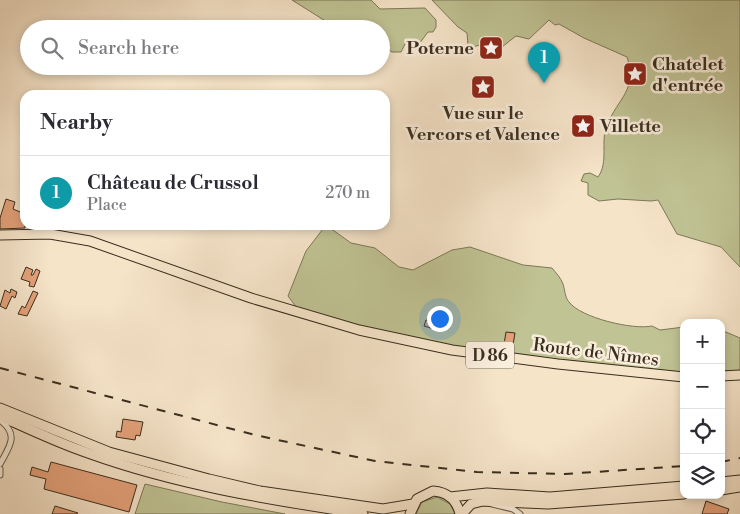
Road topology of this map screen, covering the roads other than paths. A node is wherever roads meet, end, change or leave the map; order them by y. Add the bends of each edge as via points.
1 (0, 235) edge
2 (740, 374) edge
3 (725, 376) edge
4 (680, 377) edge
5 (0, 408) edge
6 (0, 416) edge
7 (0, 420) edge
8 (0, 464) edge
9 (0, 469) edge
10 (0, 475) edge
11 (740, 480) edge
12 (725, 482) edge
13 (680, 486) edge
14 (740, 487) edge
15 (725, 489) edge
16 (680, 494) edge
17 (450, 497) junction
18 (483, 501) junction
19 (413, 504) junction
20 (363, 514) edge
21 (410, 514) edge
22 (461, 514) edge
23 (520, 514) edge

1 - 4 main road, Route de Nîmes / D 86 via 65,235 359,330 452,350
2 - 3 main road
5 - 19 main road via 109,452 209,479 268,492 383,509
6 - 20 main road via 85,453 129,466 250,496
7 - 8 street via 8,426 11,437 8,452
9 - 10 street
11 - 12 main road
13 - 17 main road via 550,497 487,493
14 - 15 main road
16 - 18 main road via 548,504
17 - 19 main road via 433,491 422,495
17 - 22 main road
18 - 22 main road via 471,504
18 - 23 street
19 - 21 main road

